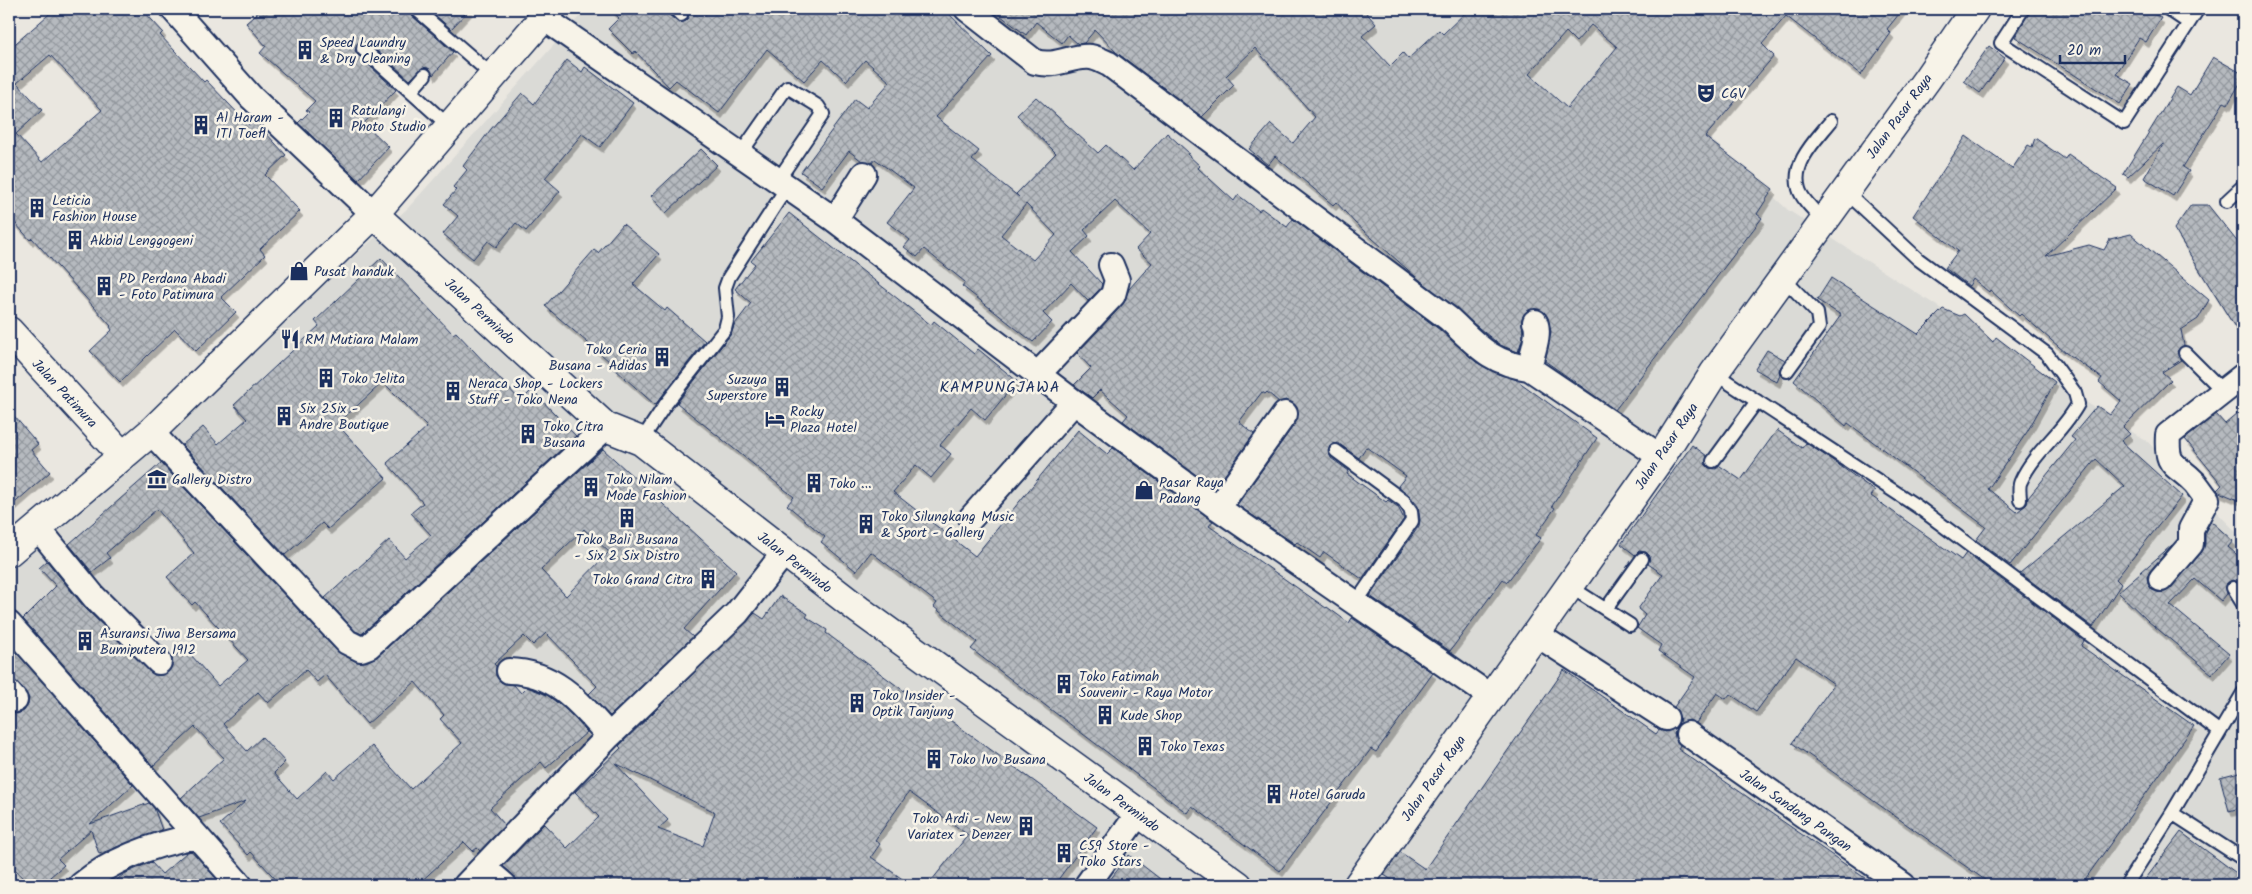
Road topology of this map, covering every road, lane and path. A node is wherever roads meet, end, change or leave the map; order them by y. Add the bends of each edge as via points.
1 (174, 9) edge
2 (416, 9) edge
3 (968, 9) edge
4 (1975, 9) edge
5 (2023, 9) edge
6 (2168, 9) edge
7 (2198, 9) edge
8 (548, 14) edge
9 (2190, 23) junction
10 (363, 49) dead end
11 (425, 75) dead end
12 (492, 75) junction
13 (411, 91) junction
14 (1831, 121) dead end
15 (449, 126) junction
16 (741, 153) junction
17 (864, 174) dead end
18 (783, 184) junction
19 (2243, 186) edge
20 (1844, 190) junction
21 (2227, 201) dead end
22 (374, 214) junction
23 (836, 220) junction
24 (1823, 220) junction
25 (1111, 265) dead end
26 (1782, 277) junction
27 (1535, 322) dead end
28 (9, 331) edge
29 (2185, 353) dead end
30 (1529, 368) junction
31 (1787, 371) dead end
32 (1039, 373) junction
33 (1714, 373) junction
34 (2243, 376) edge
35 (2223, 391) junction
36 (1757, 401) junction
37 (1074, 402) junction
38 (1284, 414) dead end
39 (606, 428) junction
40 (150, 432) junction
41 (641, 441) junction
42 (1336, 451) dead end
43 (122, 455) junction
44 (1661, 457) junction
45 (1713, 461) dead end
46 (2020, 500) dead end
47 (1218, 508) junction
48 (971, 518) dead end
49 (38, 528) junction
50 (9, 552) edge
51 (784, 553) junction
52 (1642, 560) dead end
53 (2160, 579) dead end
54 (1569, 586) junction
55 (2233, 588) dead end
56 (1355, 604) junction
57 (2243, 604) edge
58 (1606, 609) junction
59 (9, 624) edge
60 (1630, 625) dead end
61 (1536, 634) junction
62 (159, 662) dead end
63 (509, 671) dead end
64 (2243, 693) edge
65 (1490, 696) junction
66 (1659, 714) dead end
67 (2220, 732) junction
68 (1688, 734) dead end
69 (609, 736) junction
70 (2172, 813) junction
71 (1138, 814) junction
72 (196, 836) junction
73 (2243, 859) edge
74 (484, 868) junction
75 (81, 885) edge
76 (240, 885) edge
77 (466, 885) edge
78 (504, 885) edge
79 (1087, 885) edge
80 (1238, 885) edge
81 (1358, 885) edge
82 (1904, 885) edge
83 (2126, 885) edge

1 - 22 street via 251,97
2 - 12 lane
3 - 30 street via 1036,62 1047,65 1092,57 1110,64 1449,319 1490,356 1510,366
4 - 20 main road, Jalan Pasar Raya
5 - 9 lane via 2001,43 2124,123
6 - 9 lane
7 - 9 lane
8 - 12 main road
8 - 16 street
10 - 13 lane
11 - 13 lane
12 - 15 main road
13 - 15 lane
14 - 24 lane via 1810,147 1797,171 1799,191
15 - 22 main road
16 - 18 street
16 - 18 lane via 787,87 818,106 822,114
17 - 23 street
18 - 23 street
18 - 41 lane via 729,277 725,288 728,317 721,336 664,405
19 - 21 lane
20 - 24 main road, Jalan Pasar Raya
20 - 46 lane via 1918,259 2047,354 2076,393 2078,404 2073,414 2020,482
22 - 39 main road, Jalan Permindo
22 - 40 main road
23 - 32 street
24 - 26 main road, Jalan Pasar Raya
25 - 32 street via 1117,280 1112,295
26 - 31 lane via 1817,313 1819,327
26 - 33 main road, Jalan Pasar Raya
27 - 30 street via 1536,338
28 - 43 main road, Jalan Patimura
29 - 35 lane
30 - 44 street
32 - 37 street
33 - 36 lane
33 - 44 main road, Jalan Pasar Raya
34 - 35 street
35 - 53 street via 2168,435 2167,452 2173,465 2207,499 2191,529 2190,544
36 - 45 lane
36 - 67 lane via 1918,507
37 - 47 street
37 - 48 street
38 - 47 street
39 - 40 street via 369,646 361,649 347,642
39 - 41 main road, Jalan Permindo
40 - 43 main road
41 - 51 main road, Jalan Permindo
42 - 56 lane via 1404,501 1411,511 1412,521
43 - 49 main road
44 - 54 main road, Jalan Pasar Raya
47 - 56 street
49 - 50 main road
49 - 62 street via 94,596
51 - 69 street via 737,613
51 - 71 main road, Jalan Permindo
52 - 58 lane
54 - 58 lane
54 - 61 main road, Jalan Pasar Raya
55 - 57 lane
56 - 65 street
58 - 60 lane
59 - 72 street
61 - 65 main road, Jalan Pasar Raya
61 - 66 street
63 - 69 street via 533,674 556,683 573,696
64 - 67 lane
65 - 81 main road, Jalan Pasar Raya
67 - 70 lane
68 - 82 street, Jalan Sandang Pangan
69 - 74 street
70 - 73 lane
70 - 83 lane
71 - 79 street
71 - 80 main road, Jalan Permindo
72 - 75 street via 132,854
72 - 76 street
74 - 77 street
74 - 78 street

